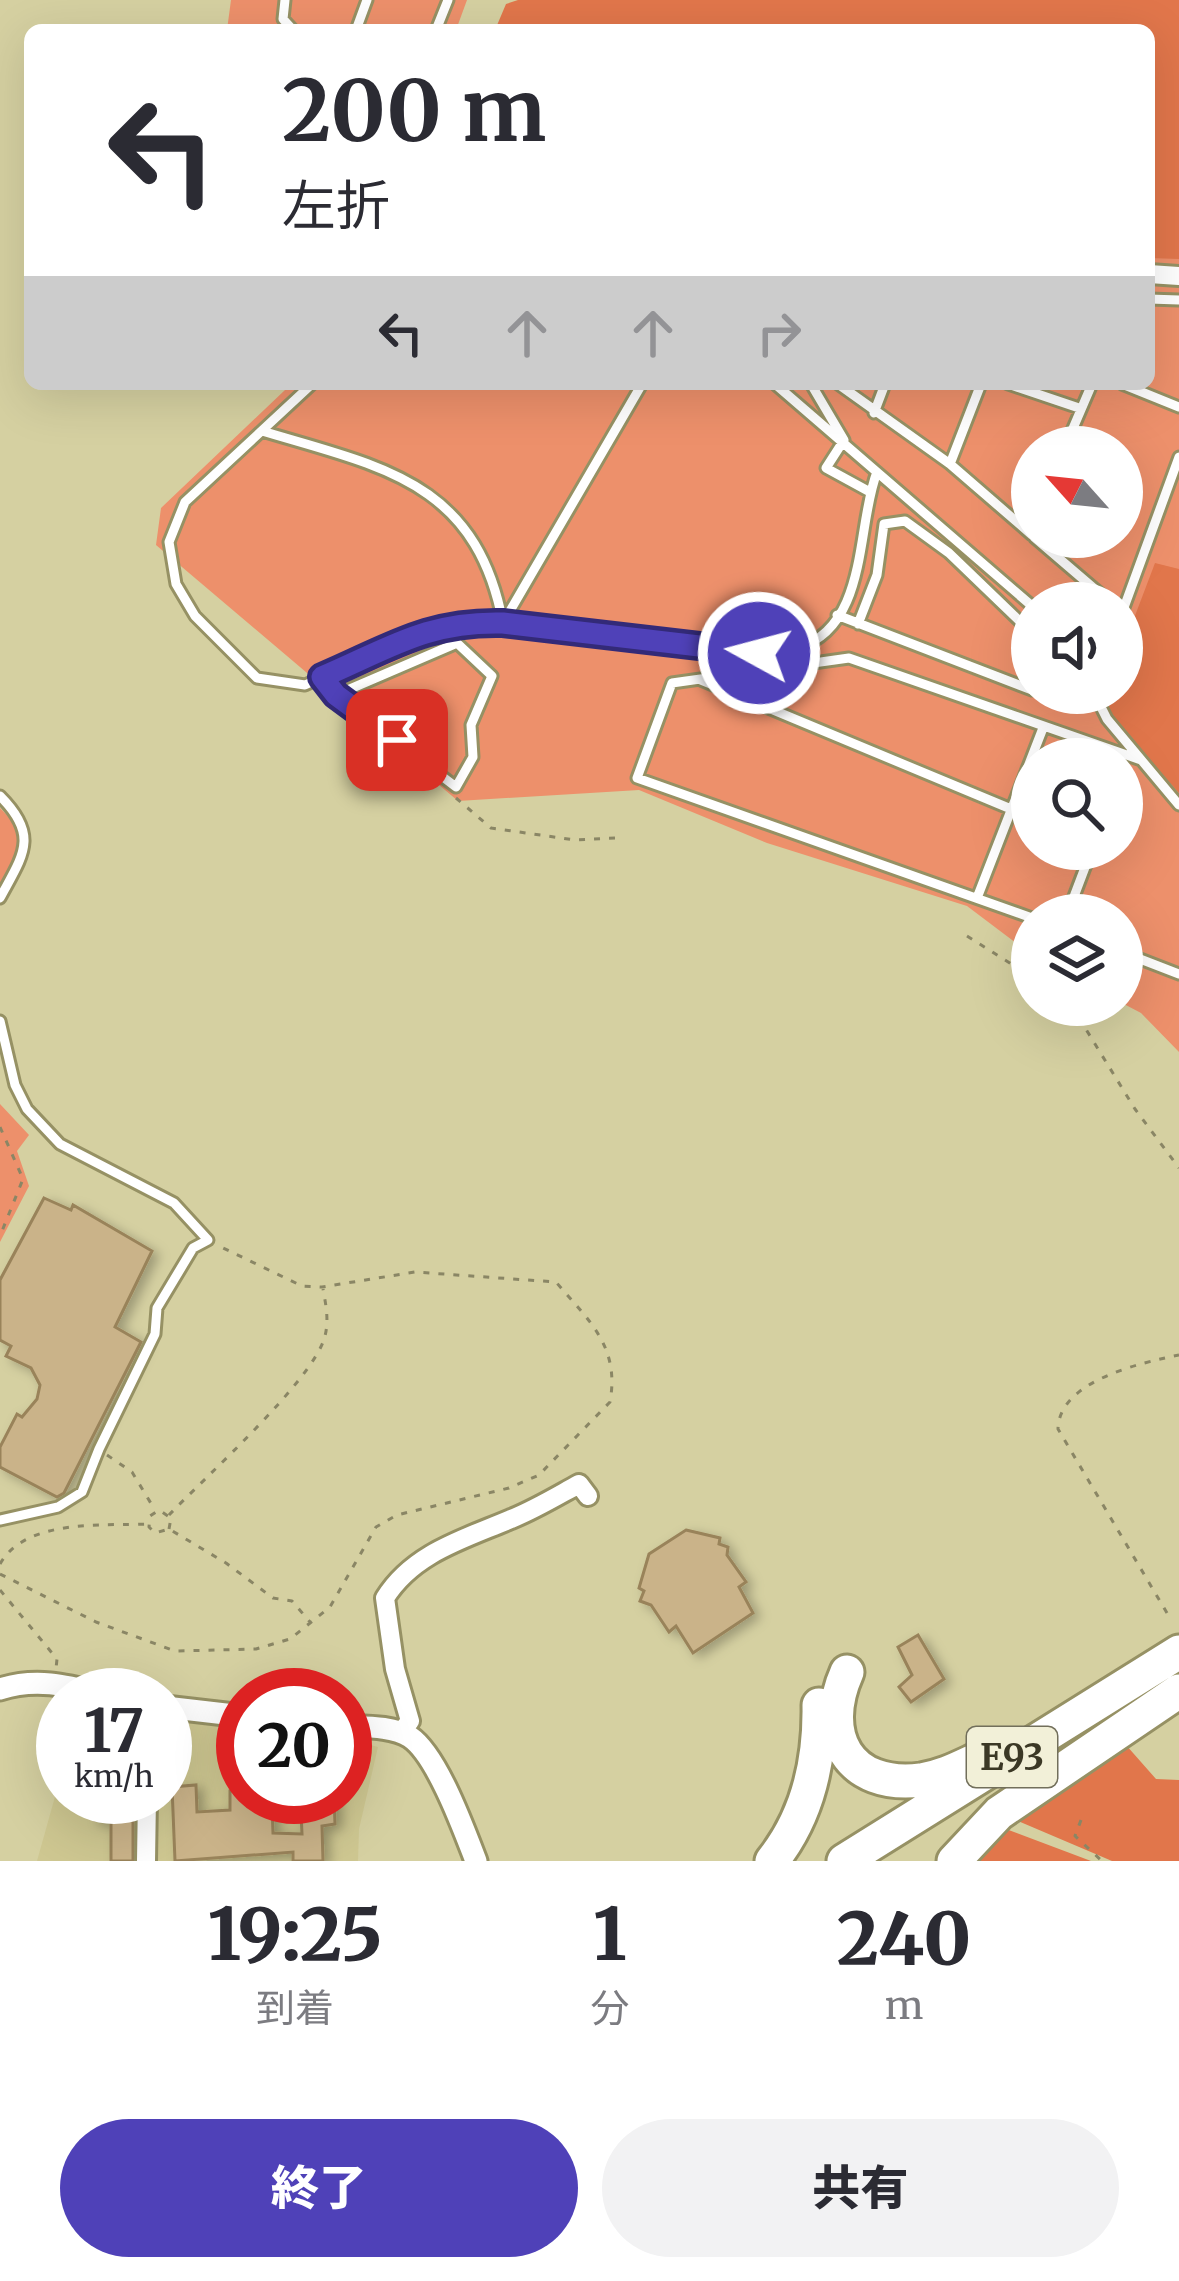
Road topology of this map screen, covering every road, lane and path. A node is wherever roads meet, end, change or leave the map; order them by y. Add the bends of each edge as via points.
1 (306, 390) edge
2 (639, 390) edge
3 (782, 390) edge
4 (815, 390) edge
5 (846, 390) edge
6 (883, 390) edge
7 (979, 390) edge
8 (1026, 390) edge
9 (1089, 390) edge
10 (1138, 390) edge
11 (1179, 406) edge
12 (1079, 408) junction
13 (874, 412) junction
14 (1073, 426) edge
15 (262, 431) junction
16 (844, 440) junction
17 (1179, 457) edge
18 (950, 464) junction
19 (878, 472) junction
20 (870, 492) junction
21 (1011, 517) edge
22 (1059, 558) edge
23 (1087, 582) edge
24 (1133, 582) edge
25 (1011, 588) edge
26 (1011, 609) edge
27 (837, 616) junction
28 (503, 623) junction
29 (858, 624) junction
30 (322, 677) junction
31 (699, 680) junction
32 (1011, 682) edge
33 (336, 695) junction
34 (1043, 728) junction
35 (1039, 738) edge
36 (1080, 738) edge
37 (1143, 762) edge
38 (456, 787) junction
39 (0, 796) edge
40 (1179, 805) edge
41 (1011, 809) edge
42 (1011, 812) edge
43 (616, 838) dead end
44 (0, 898) edge
45 (977, 898) junction
46 (1011, 911) edge
47 (967, 936) dead end
48 (1143, 960) edge
49 (1011, 964) edge
50 (1179, 974) edge
51 (0, 1021) edge
52 (1084, 1026) edge
53 (0, 1127) edge
54 (1179, 1168) edge
55 (0, 1236) edge
56 (208, 1240) junction
57 (322, 1287) junction
58 (1179, 1355) edge
59 (99, 1449) junction
60 (588, 1496) dead end
61 (155, 1511) junction
62 (169, 1515) junction
63 (0, 1520) edge
64 (148, 1523) junction
65 (169, 1529) junction
66 (0, 1564) edge
67 (0, 1574) edge
68 (0, 1590) edge
69 (1167, 1613) dead end
70 (310, 1623) junction
71 (1179, 1652) edge
72 (56, 1668) edge
73 (1179, 1677) edge
74 (36, 1682) edge
75 (0, 1689) edge
76 (1179, 1691) edge
77 (372, 1729) edge
78 (401, 1732) junction
79 (1031, 1746) junction
80 (1081, 1820) dead end
81 (146, 1824) edge
82 (146, 1861) edge
83 (476, 1861) edge
84 (772, 1861) edge
85 (844, 1861) edge
86 (886, 1861) edge
87 (954, 1861) edge
88 (1102, 1861) edge

1 - 15 lane
2 - 28 lane
3 - 16 lane
4 - 16 lane
5 - 13 lane
6 - 13 lane
7 - 18 lane
8 - 12 lane
9 - 12 lane
10 - 11 lane
12 - 14 lane
13 - 18 lane
15 - 28 lane via 407,478 476,539
15 - 30 lane via 185,502 169,542 176,584 195,616 257,678 305,685
16 - 19 lane
16 - 20 lane via 826,468
17 - 24 lane
18 - 21 lane
19 - 20 lane
19 - 25 lane
20 - 27 lane via 859,565
22 - 23 lane
26 - 29 lane via 905,521 884,524 877,575
27 - 28 lane via 800,647 759,653
27 - 29 lane
28 - 30 lane via 428,629
29 - 32 lane
30 - 33 lane
31 - 34 lane via 849,658
31 - 41 lane
31 - 45 lane via 672,683 637,778
33 - 38 lane
33 - 38 lane via 457,643 491,676 471,725 473,757
34 - 35 lane
34 - 36 lane
37 - 40 lane
38 - 43 path via 455,800 491,828
39 - 44 lane via 20,817 26,842
42 - 45 lane
45 - 46 lane
47 - 49 path
48 - 50 lane
51 - 56 lane via 15,1085 60,1144 173,1203
52 - 54 path
53 - 55 path via 23,1179
56 - 57 path via 280,1278
56 - 59 lane via 193,1248 157,1308 155,1334
57 - 62 path via 324,1340 307,1373
57 - 70 path via 415,1273 556,1282 605,1340 613,1385 599,1416 539,1475 376,1527 330,1606
58 - 69 path via 1083,1387 1058,1415 1058,1429
59 - 61 path via 132,1472
59 - 63 lane via 82,1492 58,1507
60 - 78 street via 579,1484 456,1539 398,1577 385,1598 410,1720
61 - 62 path
61 - 64 path
62 - 65 path
64 - 65 path via 159,1534
64 - 66 path via 60,1529 22,1543
65 - 70 path via 273,1598 292,1601
67 - 70 path via 175,1651 256,1649
68 - 72 path via 57,1659
71 - 79 highway, E93
73 - 86 highway, E93
74 - 75 street
76 - 87 highway via 999,1813
77 - 78 street
78 - 83 street via 435,1770
79 - 84 highway via 916,1781 873,1773 840,1744 833,1680 811,1781 795,1828
79 - 85 highway, E93
80 - 88 path via 1075,1836
81 - 82 street

